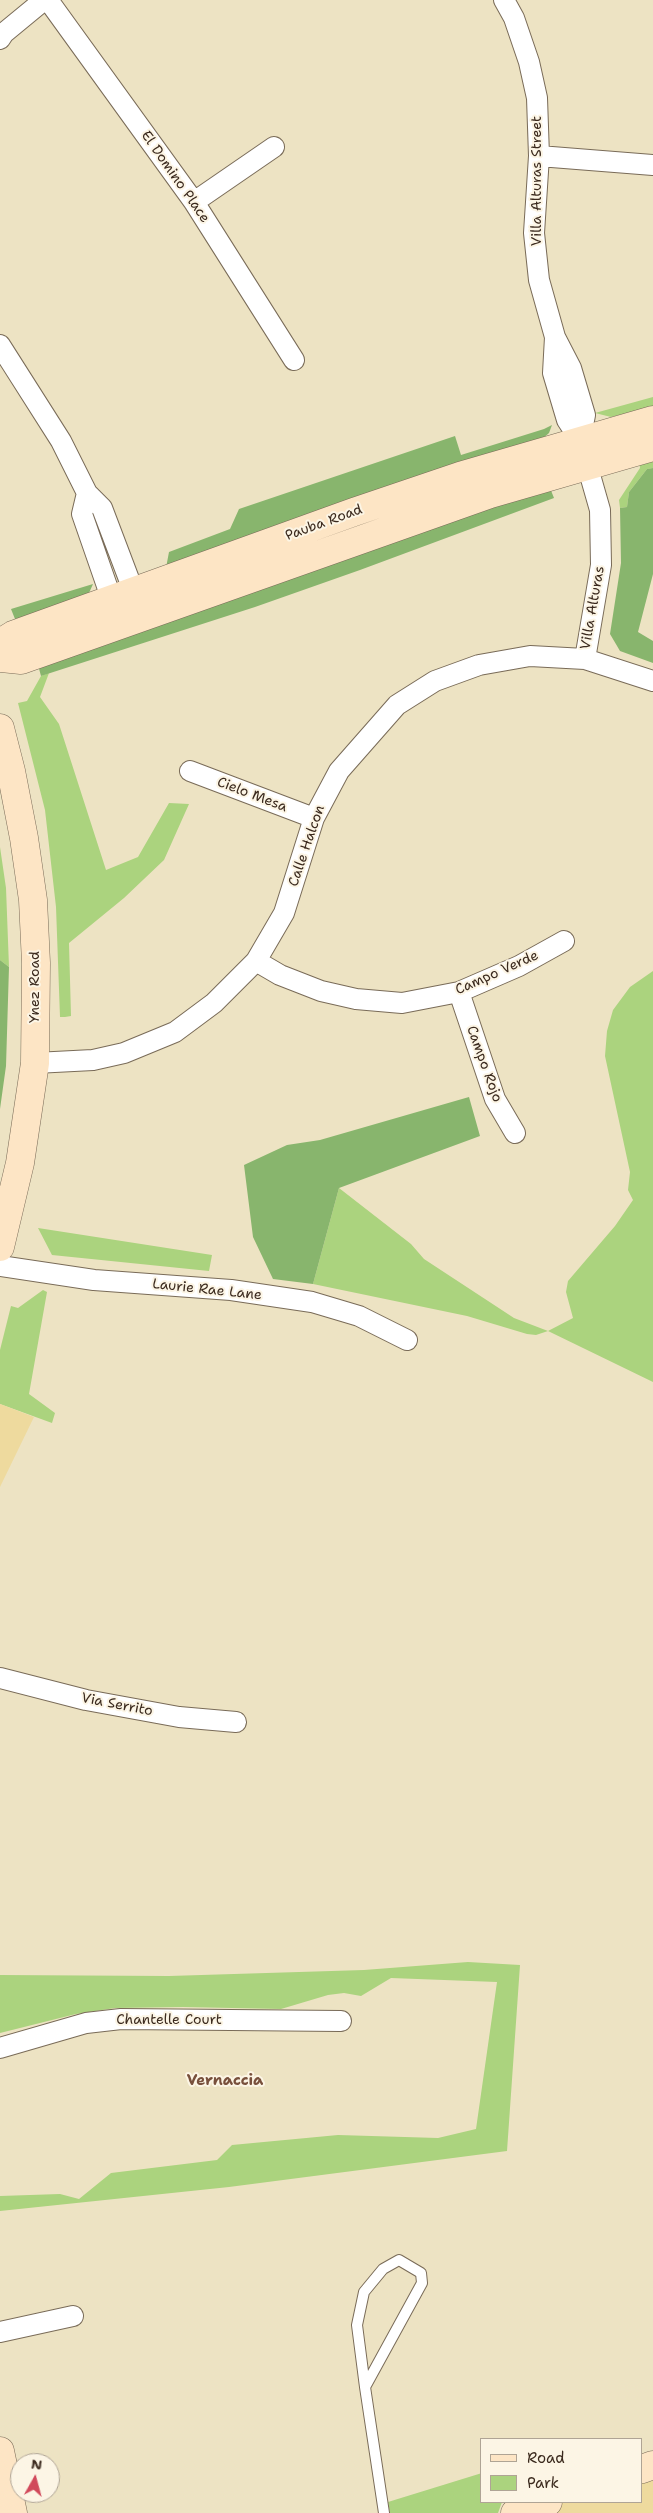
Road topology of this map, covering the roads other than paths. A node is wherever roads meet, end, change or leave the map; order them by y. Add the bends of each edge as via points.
1 (44, 0) edge
2 (48, 0) edge
3 (504, 0) edge
4 (0, 40) edge
5 (274, 147) dead end
6 (540, 156) junction
7 (653, 165) edge
8 (194, 202) junction
9 (0, 345) edge
10 (294, 360) dead end
11 (653, 420) edge
12 (580, 440) junction
13 (653, 447) edge
14 (589, 465) junction
15 (123, 595) junction
16 (132, 620) junction
17 (0, 643) edge
18 (0, 658) edge
19 (585, 659) junction
20 (653, 681) edge
21 (0, 728) edge
22 (190, 771) dead end
23 (314, 818) junction
24 (564, 941) dead end
25 (256, 961) junction
26 (459, 992) junction
27 (35, 1064) junction
28 (515, 1133) dead end
29 (0, 1247) edge
30 (0, 1266) edge
31 (407, 1340) dead end
32 (0, 1678) edge
33 (236, 1722) dead end
34 (342, 2021) dead end
35 (0, 2048) edge
36 (72, 2316) dead end
37 (0, 2332) edge
38 (365, 2387) junction
39 (0, 2451) edge
40 (545, 2503) edge
41 (12, 2513) edge
42 (384, 2513) edge
43 (515, 2513) edge

1 - 4 street
2 - 8 street, El Domino Place
3 - 6 street, Villa Alturas Street via 514,18 529,62 537,98
5 - 8 street
6 - 7 street
6 - 12 street, Villa Alturas Street via 534,233 539,280 555,337 572,368 585,415
8 - 10 street, El Domino Place
9 - 15 street via 61,441 86,493 102,508
11 - 12 main road, Pauba Road
12 - 14 street, Villa Alturas
12 - 15 main road, Pauba Road via 362,509
13 - 14 main road, Pauba Road
14 - 16 main road, Pauba Road via 490,494
14 - 19 street, Villa Alturas via 600,510 601,565
15 - 16 street
15 - 17 main road, Pauba Road via 13,635
16 - 18 main road, Pauba Road via 21,660
19 - 20 street, Calle Halcon
19 - 23 street, Calle Halcon via 530,656 479,665 435,681 397,705 359,747 339,771
21 - 27 main road, Ynez Road via 13,781 32,900 36,963
22 - 23 street, Cielo Mesa
23 - 25 street, Calle Halcon via 284,913
24 - 26 street, Campo Verde via 519,966
25 - 26 street, Campo Verde via 280,975 321,991 356,999 402,1003
25 - 27 street, Calle Halcon via 214,1003 175,1032 124,1053 93,1060
26 - 28 street, Campo Rojo via 495,1099
27 - 29 main road, Ynez Road via 20,1163
30 - 31 street, Laurie Rae Lane via 94,1280 232,1290 312,1302 359,1316
32 - 33 street, Via Serrito via 95,1702 179,1717
34 - 35 street, Chantelle Court via 121,2019 86,2023
36 - 37 street
38 - 38 lane via 356,2325 364,2292 383,2270 399,2260 421,2273 422,2283
38 - 42 lane
39 - 41 main road
40 - 43 main road

